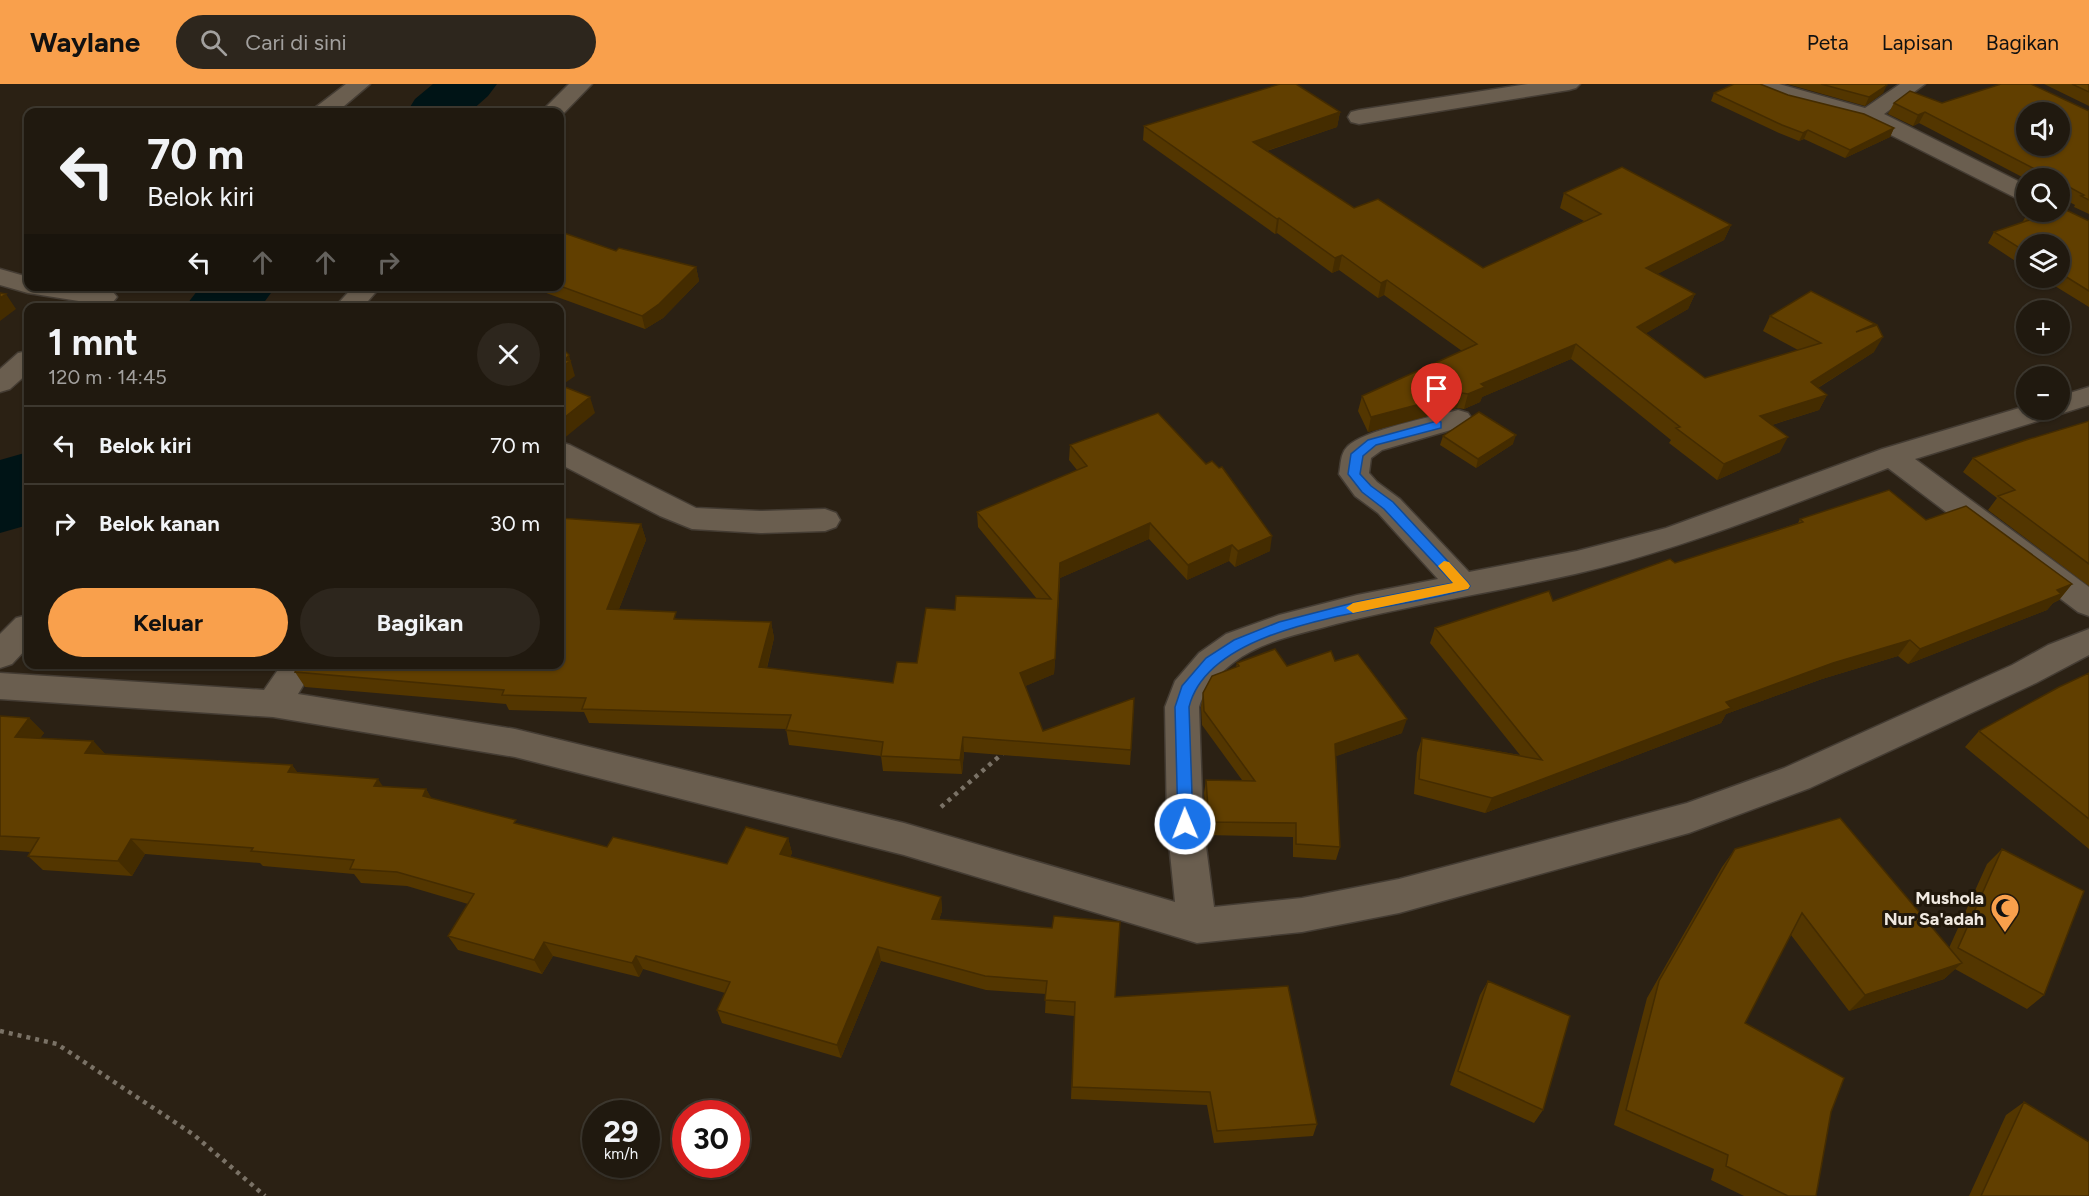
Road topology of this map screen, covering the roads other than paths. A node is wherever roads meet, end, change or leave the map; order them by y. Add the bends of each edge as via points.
1 (359, 84) edge
2 (581, 84) edge
3 (1569, 84) edge
4 (1759, 84) edge
5 (1914, 84) edge
6 (329, 108) edge
7 (556, 108) edge
8 (1869, 115) junction
9 (1359, 117) dead end
10 (2016, 189) edge
11 (0, 277) edge
12 (24, 284) edge
13 (66, 291) edge
14 (364, 291) edge
15 (104, 297) edge
16 (352, 303) edge
17 (24, 362) edge
18 (0, 383) edge
19 (2089, 396) edge
20 (2070, 402) edge
21 (2016, 418) edge
22 (1458, 419) dead end
23 (564, 454) edge
24 (1892, 456) junction
25 (825, 520) dead end
26 (1463, 586) junction
27 (2089, 604) edge
28 (24, 631) edge
29 (2089, 641) edge
30 (0, 655) edge
31 (297, 669) edge
32 (0, 686) edge
33 (273, 704) junction
34 (1197, 926) junction

1 - 6 street
2 - 7 street
3 - 9 street
4 - 8 street
5 - 8 street
8 - 10 street
11 - 12 street
13 - 15 street
14 - 16 street
17 - 18 street
19 - 20 street
21 - 24 street
22 - 26 street via 1372,443 1357,454 1354,474
23 - 25 street via 692,518
24 - 26 street via 1673,537
24 - 27 street
26 - 34 street via 1279,627 1238,643 1211,662 1186,690 1182,707 1185,824
28 - 30 street
29 - 34 street via 1797,778 1689,818 1399,896 1302,915
31 - 33 street
32 - 33 street
33 - 34 street via 515,743 904,839

